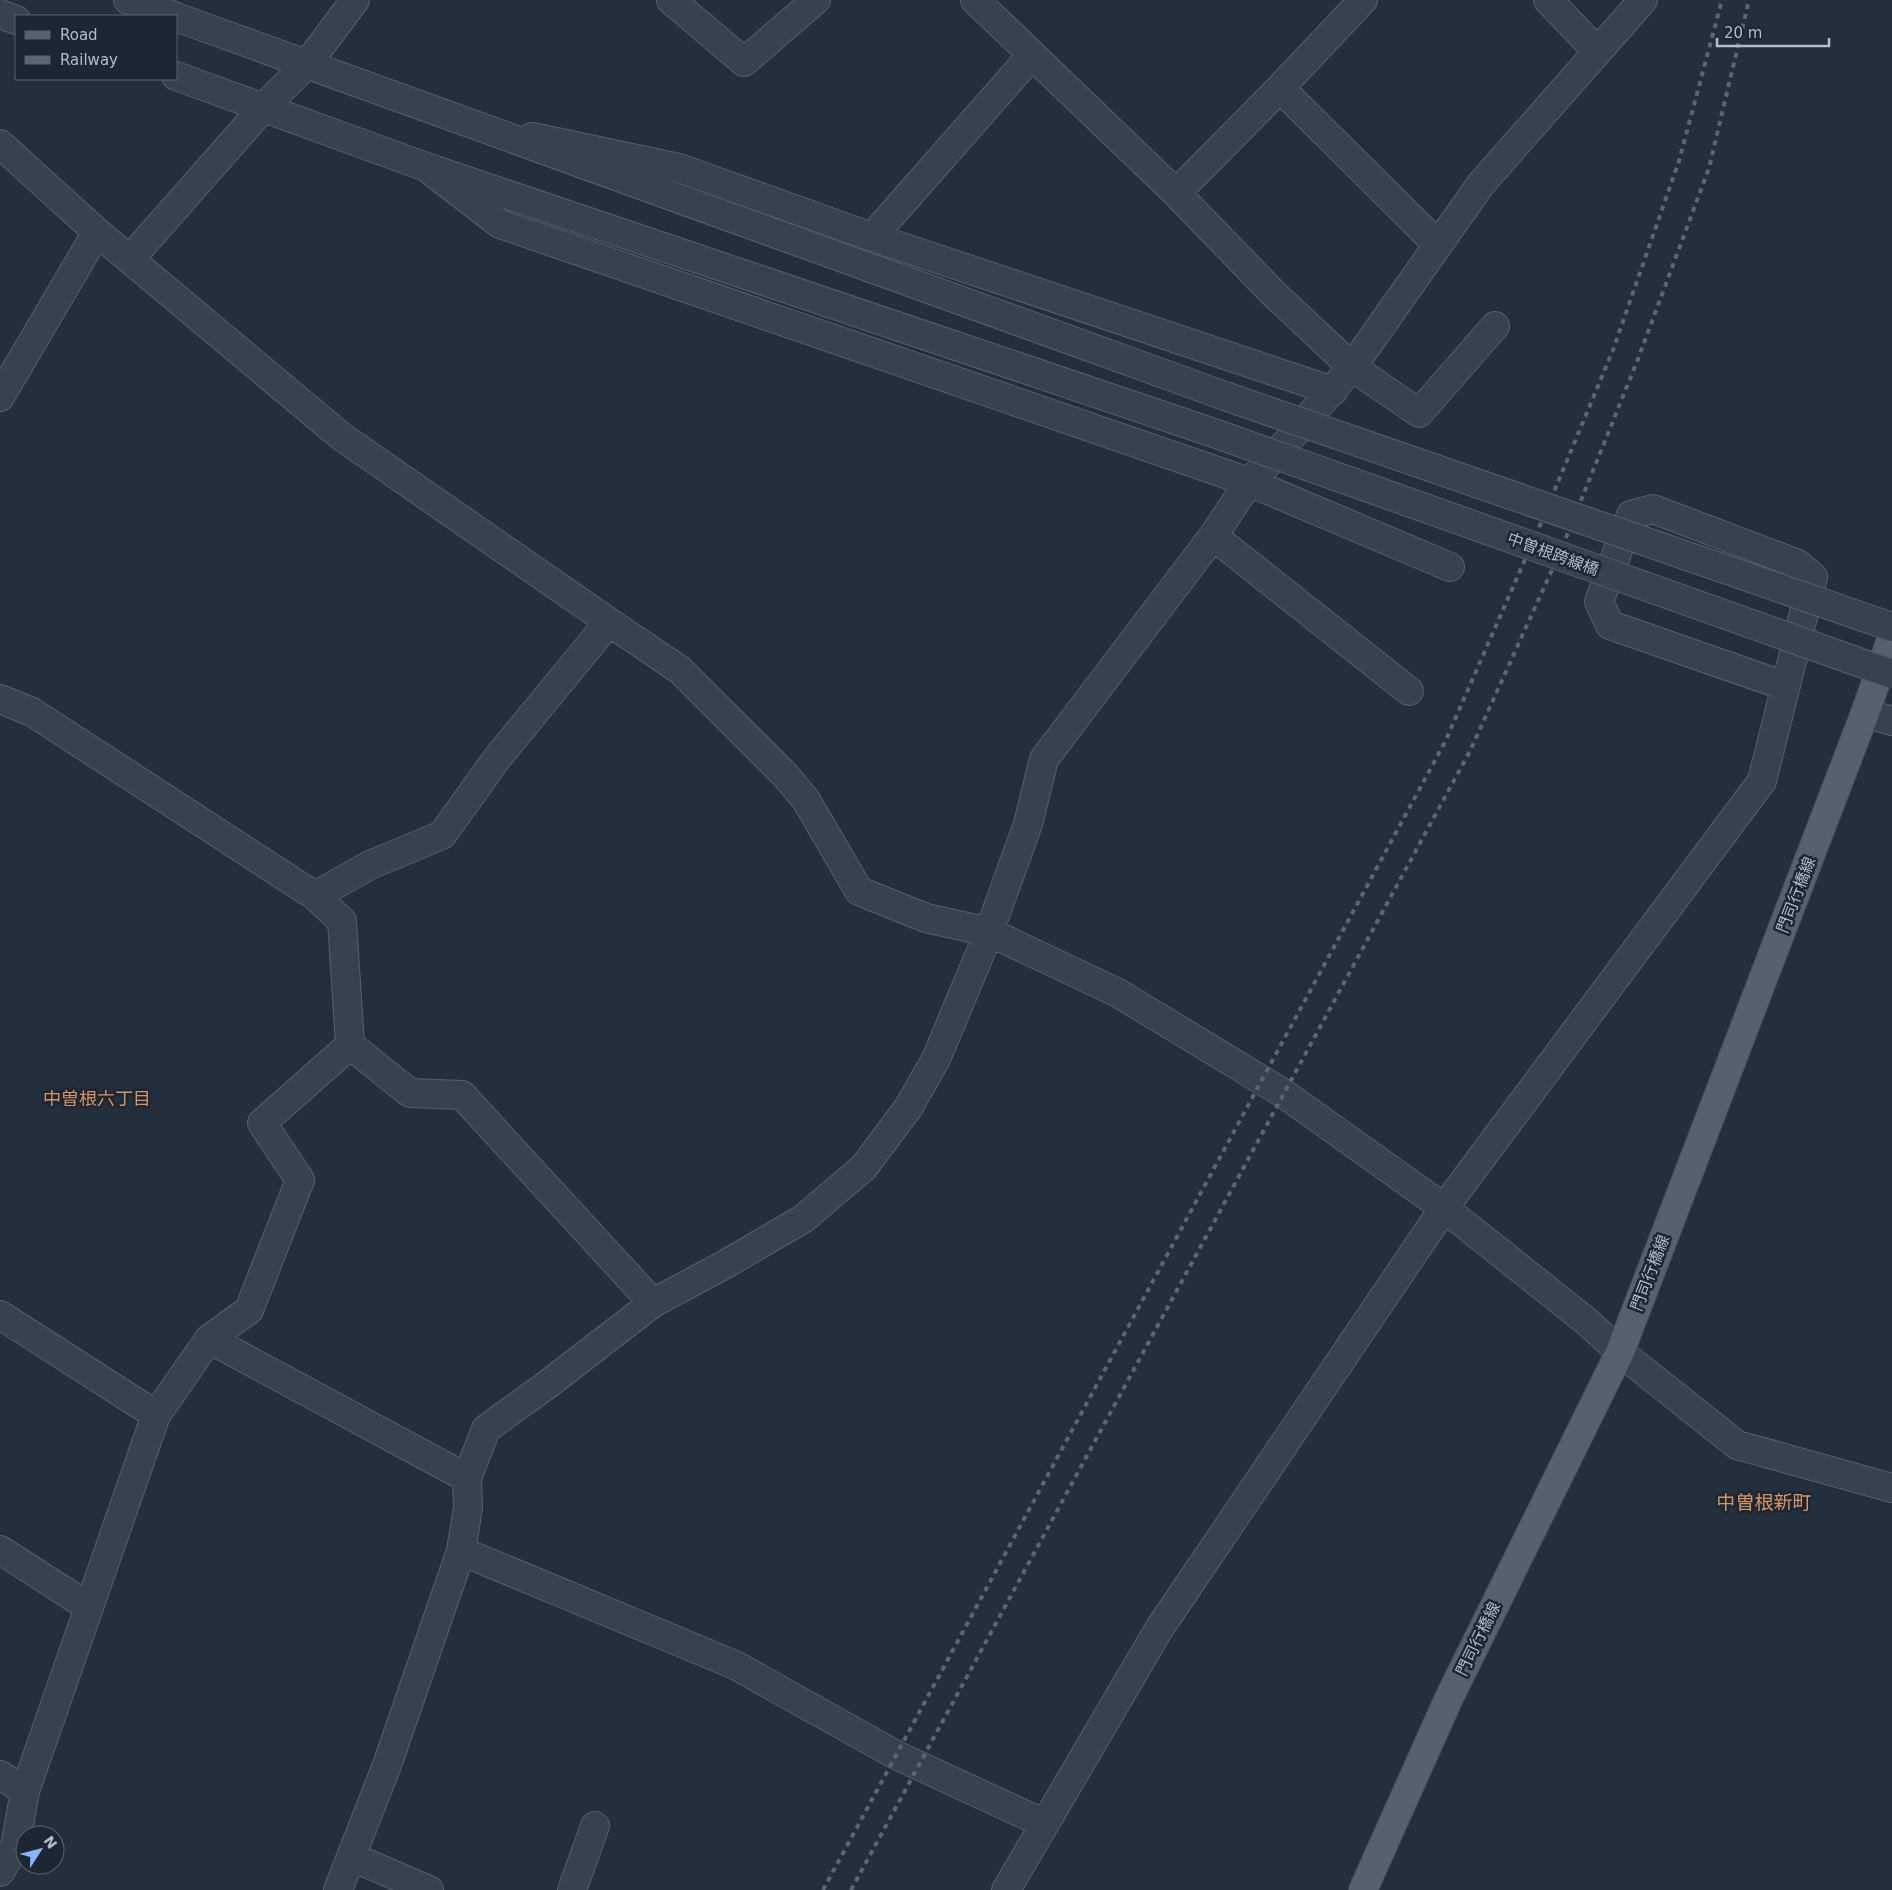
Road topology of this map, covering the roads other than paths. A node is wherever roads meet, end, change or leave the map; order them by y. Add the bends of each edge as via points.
1 (128, 0) edge
2 (355, 0) edge
3 (671, 0) edge
4 (816, 0) edge
5 (976, 0) edge
6 (1363, 0) edge
7 (1548, 0) edge
8 (1643, 0) edge
9 (0, 14) edge
10 (169, 15) edge
11 (178, 18) edge
12 (15, 20) edge
13 (1598, 51) junction
14 (1032, 55) junction
15 (308, 63) junction
16 (178, 77) edge
17 (1280, 88) junction
18 (264, 107) junction
19 (467, 123) junction
20 (0, 144) edge
21 (426, 167) junction
22 (1176, 193) junction
23 (97, 232) junction
24 (872, 237) junction
25 (1438, 245) junction
26 (130, 259) junction
27 (1495, 326) dead end
28 (1352, 367) junction
29 (1333, 391) junction
30 (0, 396) edge
31 (1249, 482) junction
32 (1213, 536) junction
33 (1450, 567) dead end
34 (609, 622) junction
35 (1892, 627) edge
36 (1892, 637) edge
37 (1892, 674) edge
38 (1785, 686) junction
39 (1409, 690) dead end
40 (0, 699) edge
41 (1865, 713) junction
42 (1892, 721) edge
43 (315, 896) junction
44 (989, 932) junction
45 (350, 1046) junction
46 (1444, 1208) junction
47 (653, 1303) junction
48 (0, 1315) edge
49 (209, 1339) junction
50 (1620, 1352) junction
51 (156, 1415) junction
52 (467, 1478) junction
53 (1892, 1488) edge
54 (0, 1550) edge
55 (460, 1551) junction
56 (89, 1607) junction
57 (0, 1775) edge
58 (25, 1791) junction
59 (1045, 1824) junction
60 (595, 1826) dead end
61 (352, 1857) junction
62 (0, 1872) edge
63 (338, 1890) edge
64 (429, 1890) edge
65 (572, 1890) edge
66 (1006, 1890) edge
67 (1364, 1890) edge

1 - 10 street
2 - 15 street
3 - 4 street via 744,62
5 - 14 street
6 - 17 street
7 - 13 street
8 - 13 street
9 - 12 street
11 - 15 street
13 - 25 street via 1481,184
14 - 22 street
14 - 24 street
15 - 18 street
15 - 19 street
16 - 18 street, 中曽根跨線橋
17 - 22 street
17 - 25 street
18 - 21 street, 中曽根跨線橋
18 - 26 street
19 - 24 street via 679,168
19 - 35 street, bridge via 1225,396
20 - 23 street
21 - 31 street via 500,224
21 - 37 street, 中曽根跨線橋, bridge via 1214,433
22 - 28 street via 1275,295
23 - 26 street
23 - 30 street
24 - 29 street
25 - 28 street
26 - 34 street via 342,437
27 - 28 street via 1419,412
28 - 29 street
29 - 31 street
31 - 32 street
31 - 33 street
32 - 39 street
32 - 44 street via 1044,759 1028,824
34 - 43 street via 498,757 442,835 370,865
34 - 44 street via 680,670 786,776 806,800 859,891 926,918
36 - 41 main road, 門司行橋線
38 - 38 street via 1814,577 1798,564 1653,509 1631,515 1599,602 1610,625
38 - 46 street via 1762,781
40 - 43 street via 32,712
41 - 42 street
41 - 50 main road, 門司行橋線
43 - 45 street via 342,922
44 - 46 street via 1118,993 1283,1093
44 - 47 street via 936,1059 908,1108 864,1167 803,1220
45 - 47 street via 410,1093 462,1095
45 - 49 street via 262,1123 300,1180 249,1310
46 - 50 street
46 - 59 street via 1159,1629
47 - 52 street via 486,1429
48 - 51 street
49 - 51 street
49 - 52 street
50 - 53 street via 1737,1445
50 - 67 main road, 門司行橋線 via 1449,1698
51 - 56 street
52 - 55 street via 468,1508
54 - 56 street
55 - 59 street via 735,1665 896,1755
55 - 61 street
56 - 58 street
57 - 58 street
58 - 62 street via 15,1847
59 - 66 street
60 - 65 street
61 - 63 street
61 - 64 street

